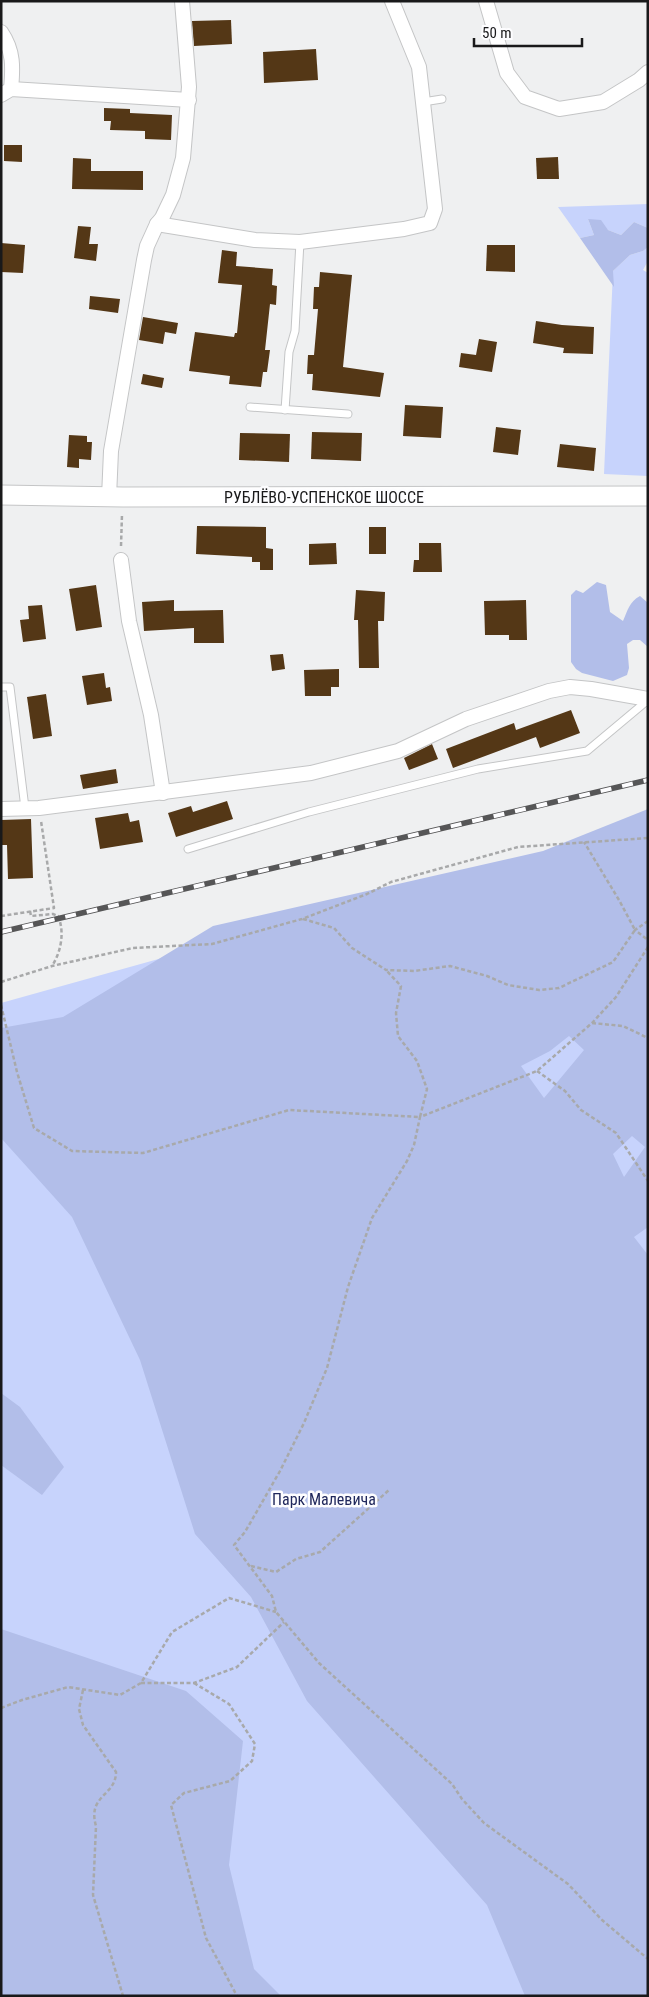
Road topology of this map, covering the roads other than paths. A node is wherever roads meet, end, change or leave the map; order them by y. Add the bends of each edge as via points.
1 (182, 1) edge
2 (392, 1) edge
3 (486, 1) edge
4 (1, 32) edge
5 (648, 72) edge
6 (6, 92) edge
7 (442, 99) dead end
8 (189, 100) junction
9 (424, 102) junction
10 (156, 224) junction
11 (300, 242) junction
12 (250, 407) dead end
13 (285, 410) junction
14 (348, 414) dead end
15 (1, 495) edge
16 (648, 496) edge
17 (116, 497) junction
18 (121, 560) road end
19 (1, 688) edge
20 (648, 700) edge
21 (162, 793) junction
22 (1, 808) edge
23 (24, 808) junction
24 (188, 849) dead end

1 - 8 street
2 - 9 street via 419,67
3 - 5 street via 508,73 525,97 559,109 603,102
4 - 6 street via 7,40 14,65
6 - 8 street
7 - 9 lane
8 - 10 street via 181,172 169,206
9 - 11 street via 435,208 430,223 404,230
10 - 11 street via 255,240
10 - 17 street via 144,260 111,451
11 - 13 lane via 296,331 289,352
12 - 13 lane
13 - 14 lane
15 - 17 main road, РУБЛЁВО-УСПЕНСКОЕ ШОССЕ
16 - 17 main road, РУБЛЁВО-УСПЕНСКОЕ ШОССЕ
18 - 21 street via 128,621 151,715
19 - 23 lane via 10,687
20 - 21 street via 570,687 549,691 466,719 398,750 311,774
20 - 24 lane via 587,750 478,769 309,812
21 - 23 street
22 - 23 street

